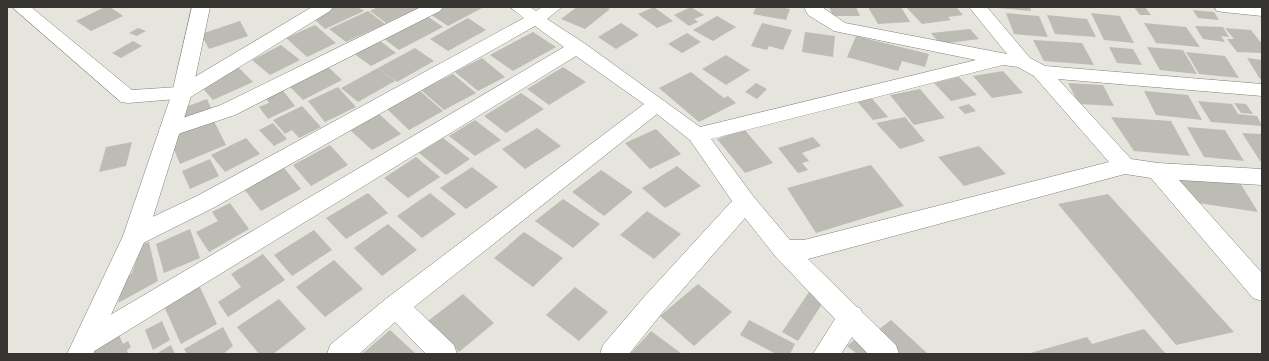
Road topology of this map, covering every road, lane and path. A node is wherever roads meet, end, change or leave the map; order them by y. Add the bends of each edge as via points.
1 (21, 7) edge
2 (201, 7) edge
3 (324, 7) edge
4 (434, 7) edge
5 (813, 7) edge
6 (978, 7) edge
7 (1223, 7) edge
8 (536, 11) edge
9 (1262, 11) edge
10 (578, 47) junction
11 (1003, 59) junction
12 (1023, 62) junction
13 (1041, 72) junction
14 (1262, 90) edge
15 (182, 93) junction
16 (657, 104) junction
17 (169, 130) junction
18 (697, 136) junction
19 (1125, 166) junction
20 (1158, 171) junction
21 (1262, 177) edge
22 (745, 202) junction
23 (135, 236) junction
24 (784, 250) junction
25 (1261, 287) edge
26 (396, 306) junction
27 (851, 316) junction
28 (83, 348) edge
29 (340, 354) edge
30 (444, 354) edge
31 (613, 354) edge
32 (826, 354) edge
33 (886, 354) edge

1 - 15 street via 128,97
2 - 15 street
3 - 15 street
4 - 17 street via 228,110
5 - 11 street via 814,11 840,27
6 - 12 street
7 - 9 street
8 - 10 street
8 - 23 street via 205,202
10 - 16 street
10 - 28 street
11 - 12 street
11 - 18 street
12 - 13 street
13 - 14 street
13 - 19 street
15 - 17 street
16 - 18 street
16 - 26 street
17 - 23 street
18 - 22 street
19 - 20 street
19 - 24 street via 804,250
20 - 21 street
20 - 25 street
22 - 24 street
22 - 31 street
23 - 28 street
24 - 27 street
26 - 29 street
26 - 30 street
27 - 32 street
27 - 33 street

